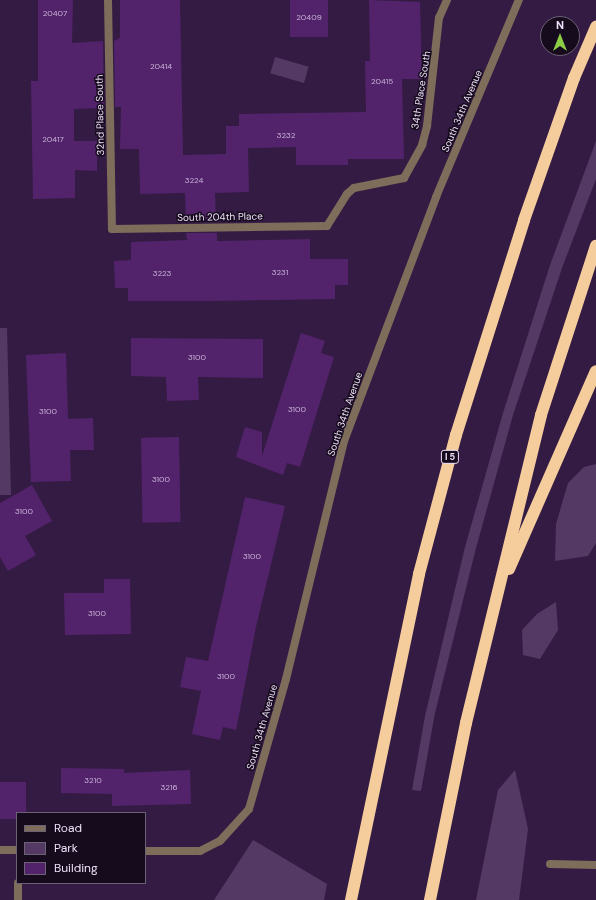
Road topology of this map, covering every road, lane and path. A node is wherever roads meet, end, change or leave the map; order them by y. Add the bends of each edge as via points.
1 (108, 0) edge
2 (447, 0) edge
3 (518, 0) edge
4 (596, 27) edge
5 (327, 226) joint
6 (112, 229) joint
7 (596, 246) edge
8 (596, 370) edge
9 (495, 600) junction
10 (0, 850) edge
11 (16, 850) edge
12 (146, 850) edge
13 (550, 864) dead end
14 (596, 865) edge
15 (18, 884) edge
16 (18, 900) edge
17 (350, 900) edge
18 (430, 900) edge

1 - 6 street, 32nd Place South
2 - 5 street, 34th Place South via 439,18 427,126 413,163 404,178 354,188 347,194
3 - 12 street, South 34th Avenue via 436,197 344,441 286,679 249,809 220,841 200,851
4 - 17 highway, I 5 via 574,78 524,220 456,435 419,574
5 - 6 street, South 204th Place
7 - 9 highway via 541,415
8 - 9 highway
9 - 18 highway
10 - 11 street
13 - 14 street
15 - 16 street

